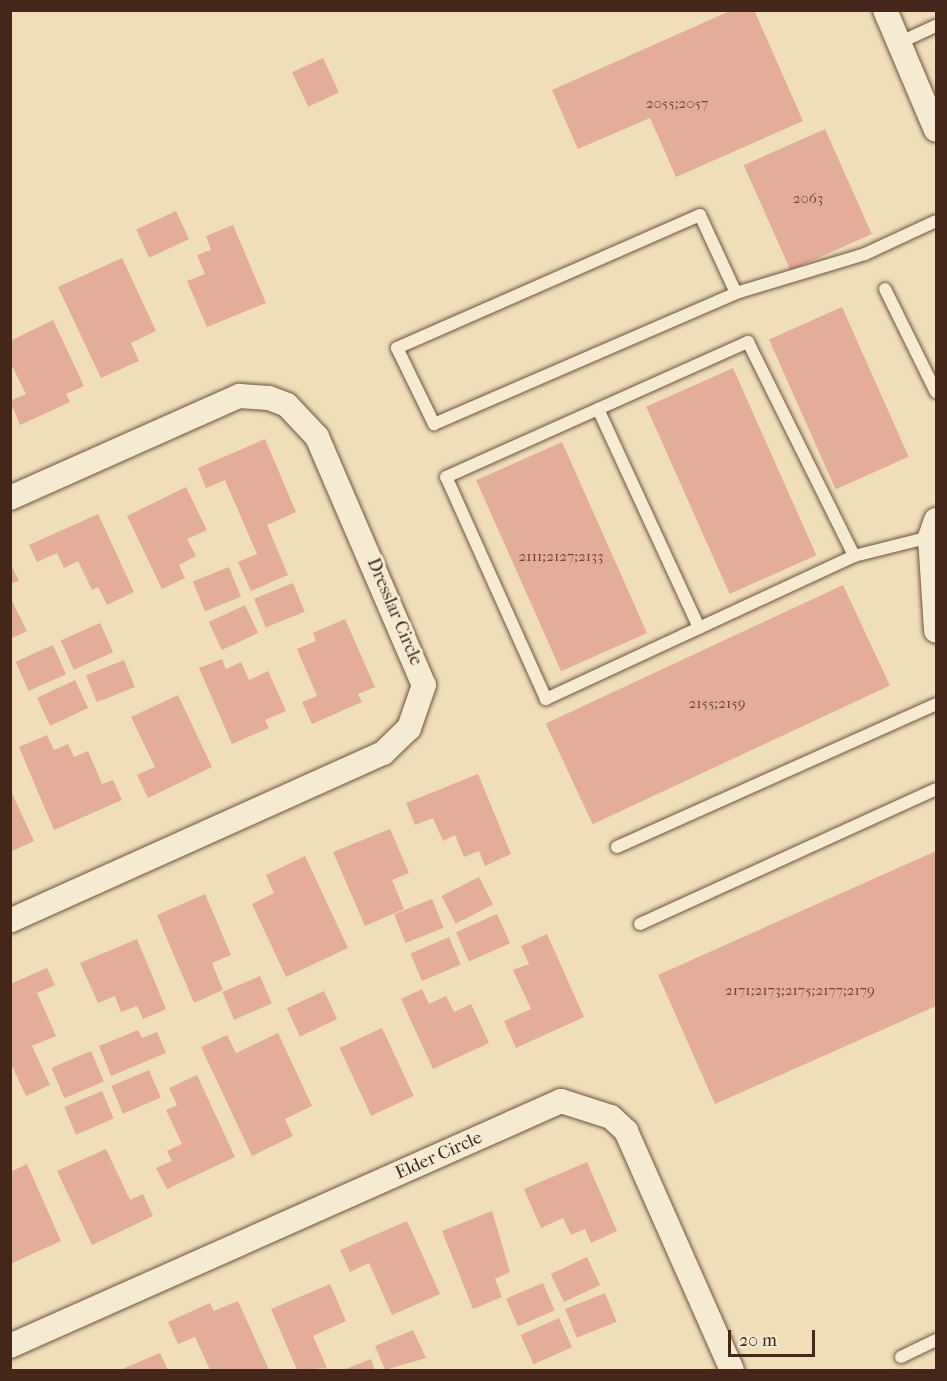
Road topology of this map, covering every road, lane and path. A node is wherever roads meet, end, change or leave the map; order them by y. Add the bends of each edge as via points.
1 (885, 11) edge
2 (936, 26) edge
3 (901, 42) junction
4 (936, 130) edge
5 (936, 220) edge
6 (885, 289) dead end
7 (736, 293) junction
8 (936, 392) edge
9 (598, 409) junction
10 (10, 498) edge
11 (933, 528) edge
12 (854, 556) junction
13 (699, 628) junction
14 (936, 631) edge
15 (936, 704) edge
16 (936, 789) edge
17 (617, 847) dead end
18 (10, 921) edge
19 (640, 924) dead end
20 (936, 1340) edge
21 (10, 1346) edge
22 (901, 1357) dead end
23 (732, 1371) edge

1 - 3 street
2 - 3 lane
3 - 4 street
5 - 7 lane via 865,254
6 - 8 lane
7 - 7 lane via 434,424 397,348 700,215
9 - 12 lane via 748,342
9 - 13 lane
9 - 13 lane via 446,477 546,699
10 - 18 street, Dresslar Circle via 238,396 269,398 287,405 317,437 424,685 410,728 383,753
11 - 12 lane
11 - 14 street
12 - 13 lane
15 - 17 lane
16 - 19 lane
20 - 22 lane
21 - 23 street, Elder Circle via 561,1101 611,1117 626,1131

